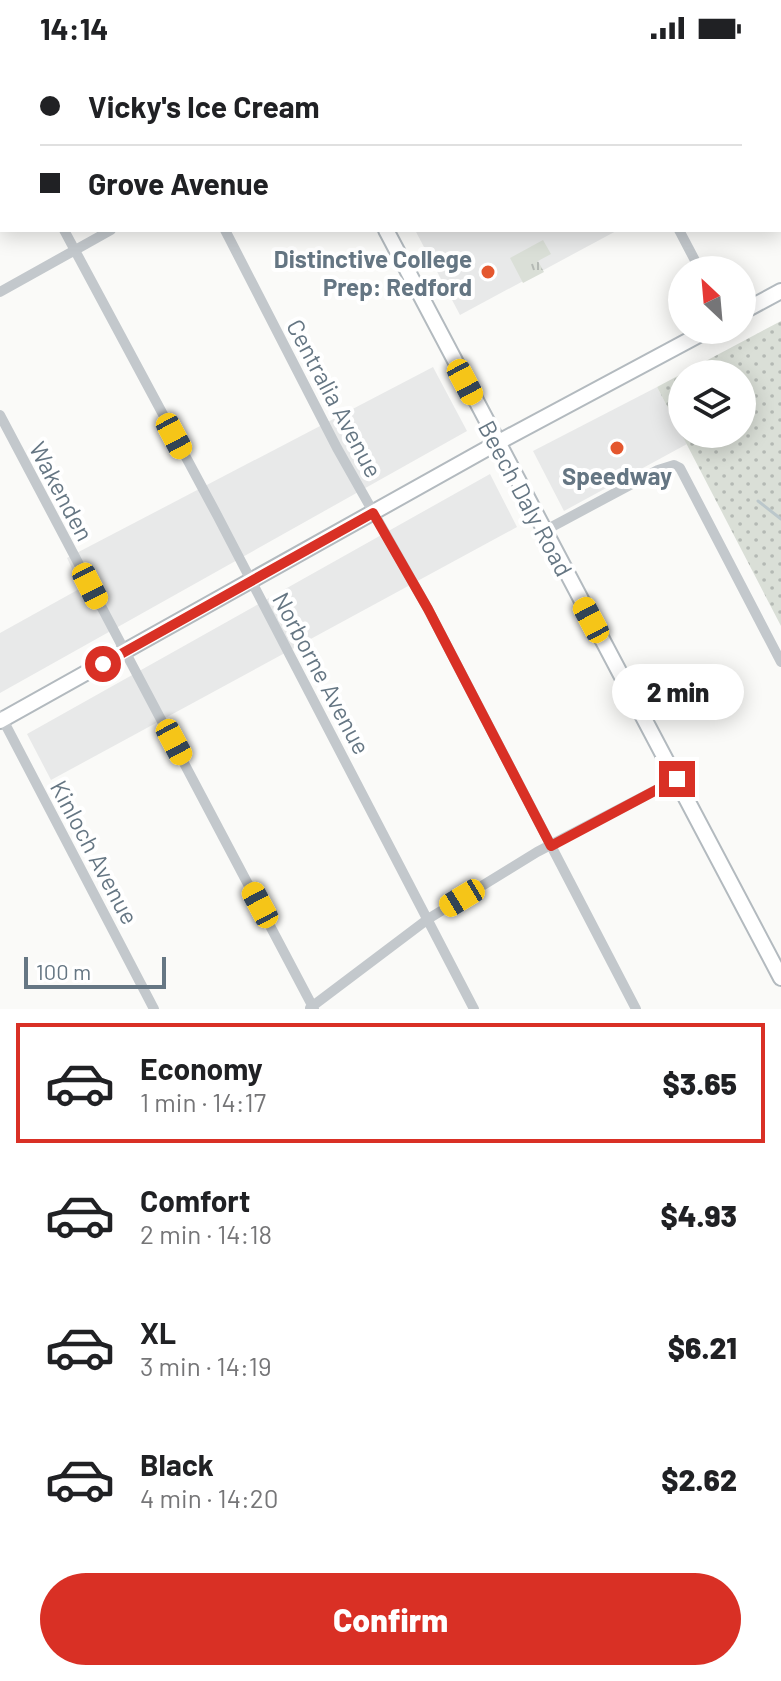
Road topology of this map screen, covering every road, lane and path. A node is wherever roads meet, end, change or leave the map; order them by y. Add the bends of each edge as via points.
1 (65, 232) edge
2 (107, 232) edge
3 (226, 232) edge
4 (387, 232) edge
5 (680, 232) edge
6 (75, 250) junction
7 (693, 256) edge
8 (781, 291) edge
9 (0, 292) edge
10 (756, 304) edge
11 (682, 344) edge
12 (0, 415) edge
13 (497, 443) junction
14 (373, 513) junction
15 (544, 531) junction
16 (251, 581) junction
17 (124, 651) junction
18 (781, 662) edge
19 (1, 718) edge
20 (677, 779) junction
21 (551, 846) junction
22 (428, 919) junction
23 (781, 978) edge
24 (312, 1008) edge
25 (154, 1009) edge
26 (474, 1009) edge
27 (636, 1009) edge

1 - 6 street, Norborne Avenue
2 - 6 street
3 - 14 street, Centralia Avenue
4 - 13 main road, Beech Daly Road
5 - 7 street
6 - 9 street
6 - 16 street, Norborne Avenue
8 - 10 main road
11 - 13 main road
12 - 17 street, Wakenden
13 - 14 main road
13 - 15 main road, Beech Daly Road
14 - 16 main road
14 - 21 street, Centralia Avenue
15 - 18 street via 658,470 680,468
15 - 20 main road, Beech Daly Road
16 - 17 main road
16 - 22 street, Norborne Avenue
17 - 19 main road
17 - 24 street, Wakenden
19 - 25 street, Kinloch Avenue
20 - 21 street
20 - 23 main road, Beech Daly Road
21 - 22 street
21 - 27 street, Centralia Avenue
22 - 24 street
22 - 26 street, Norborne Avenue

